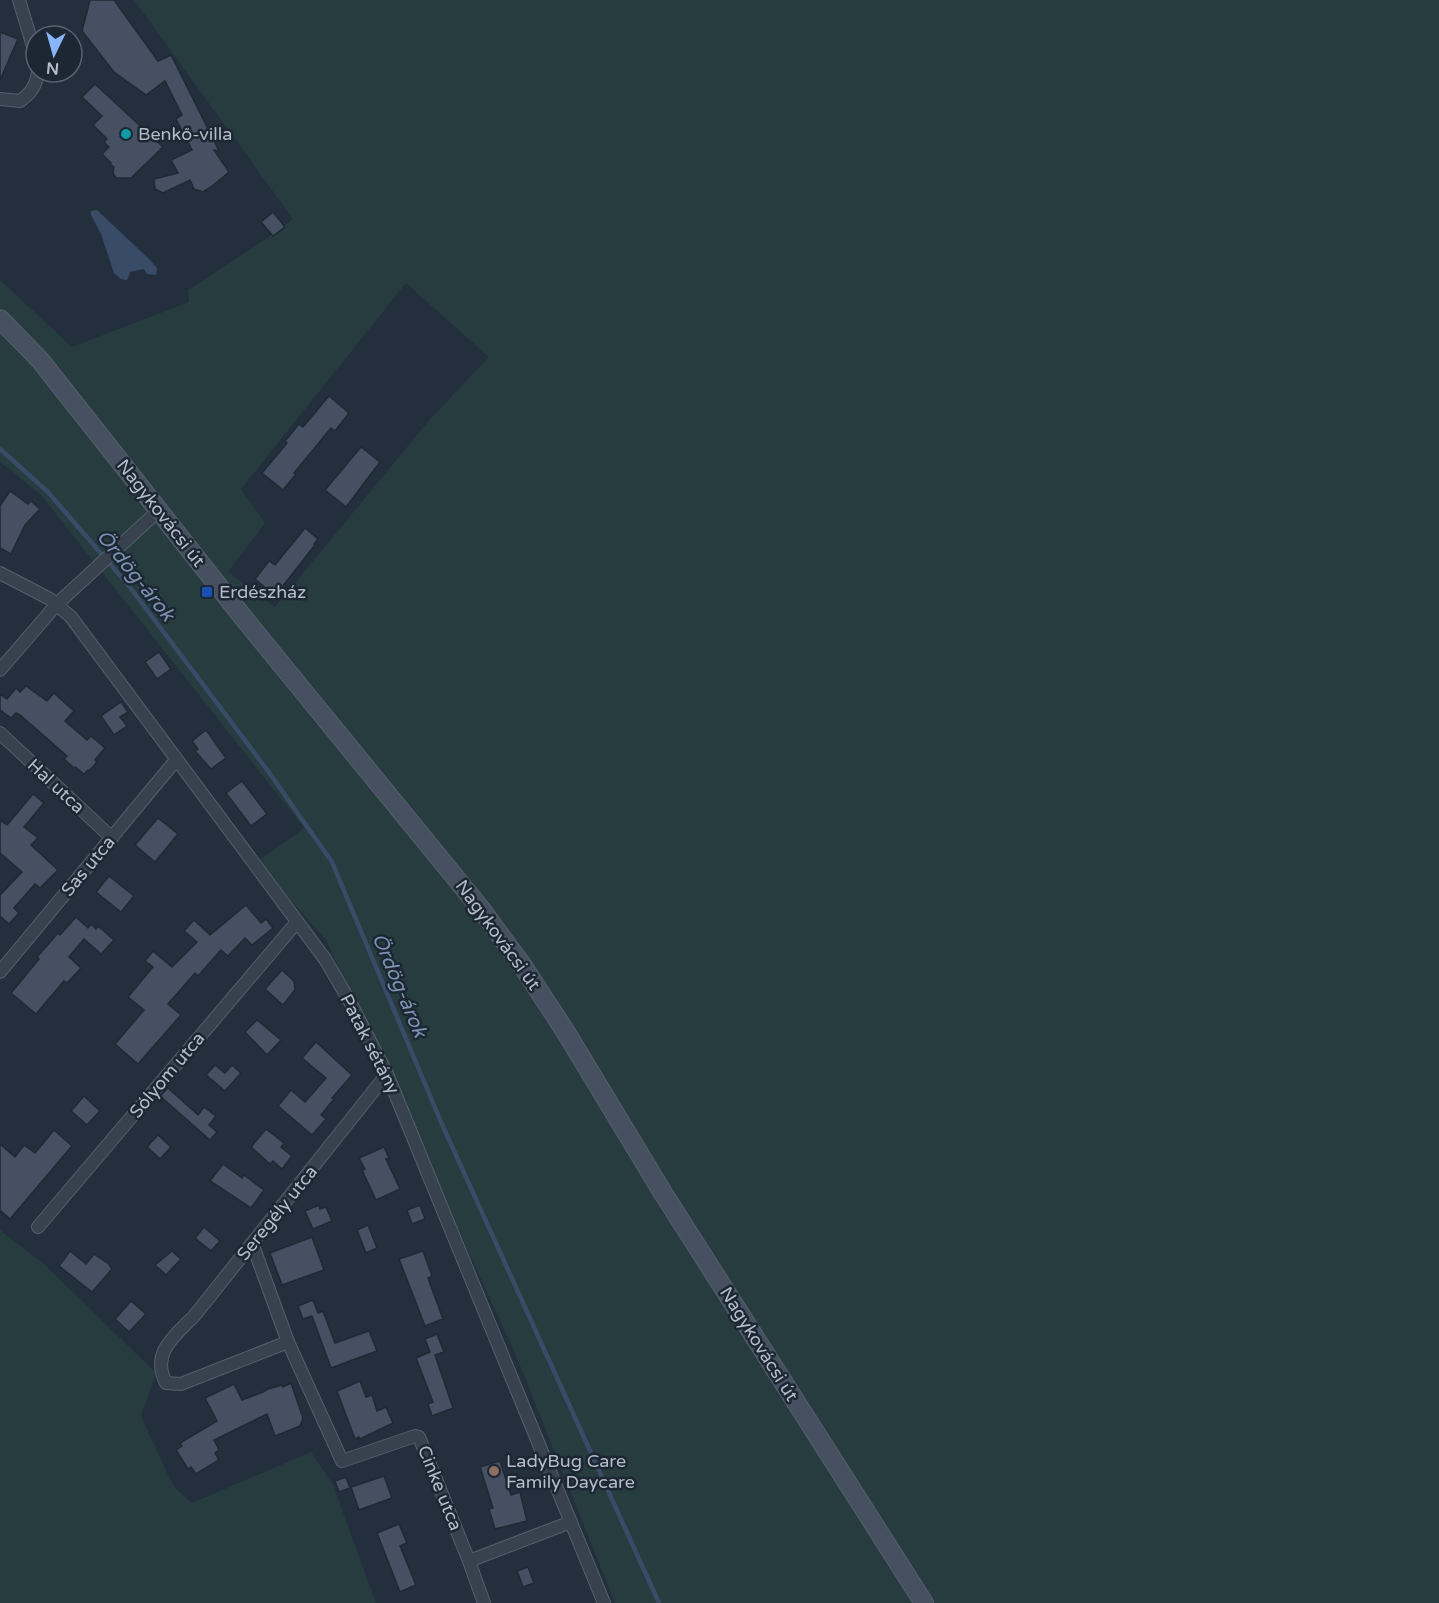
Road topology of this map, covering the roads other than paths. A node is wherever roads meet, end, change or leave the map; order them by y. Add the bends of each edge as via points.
1 (19, 0) edge
2 (26, 24) edge
3 (36, 84) edge
4 (0, 99) edge
5 (0, 319) edge
6 (159, 510) junction
7 (0, 573) edge
8 (57, 604) junction
9 (0, 670) edge
10 (0, 733) edge
11 (176, 760) junction
12 (112, 838) junction
13 (297, 922) junction
14 (0, 972) edge
15 (387, 1074) junction
16 (38, 1227) dead end
17 (252, 1243) junction
18 (288, 1342) junction
19 (571, 1522) junction
20 (469, 1561) junction
21 (484, 1603) edge
22 (604, 1603) edge
23 (924, 1603) edge

1 - 2 street
3 - 4 street via 20,101
5 - 6 street, Nagykovácsi út via 40,360
6 - 8 street
6 - 23 street, Nagykovácsi út via 522,965
7 - 8 street, Patak sétány
8 - 9 street
8 - 11 street, Patak sétány via 73,619
10 - 12 street, Hal utca
11 - 12 street, Sas utca
11 - 13 street, Patak sétány
12 - 14 street, Sas utca
13 - 15 street, Patak sétány via 325,959
13 - 16 street, Sólyom utca
15 - 17 street, Seregély utca
15 - 19 street, Patak sétány
17 - 18 street, Cinke utca
17 - 18 street, Seregély utca via 163,1349 162,1374 166,1383 181,1384
18 - 20 street, Cinke utca via 342,1461 419,1437
19 - 20 street
19 - 22 street, Patak sétány
20 - 21 street, Cinke utca

